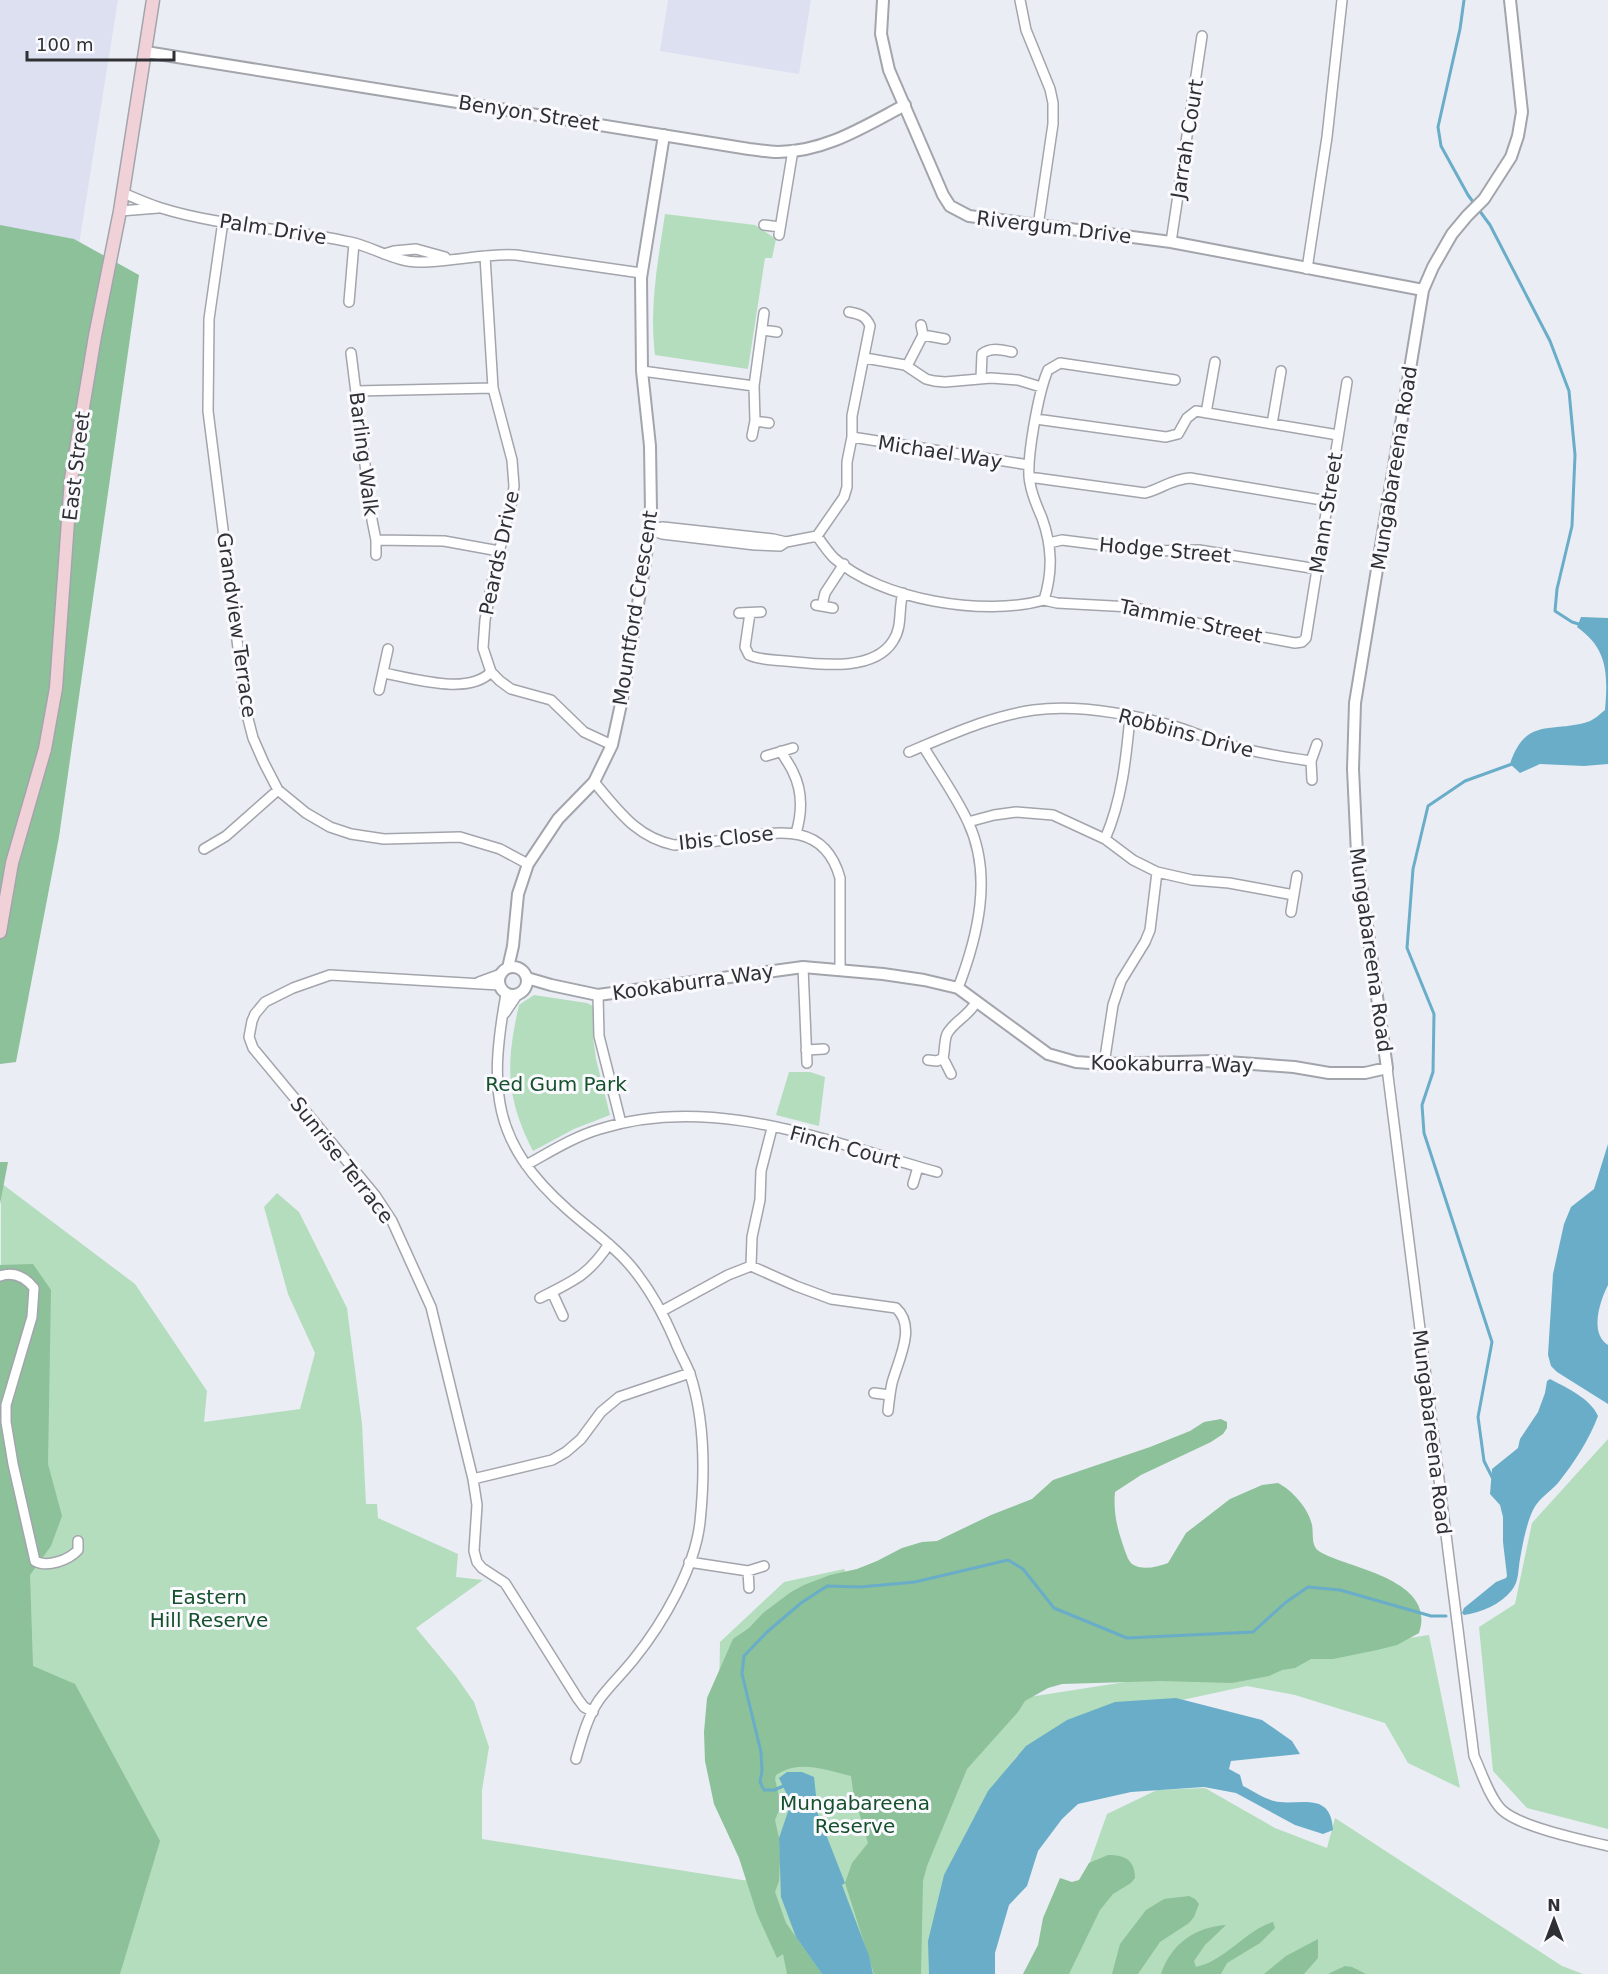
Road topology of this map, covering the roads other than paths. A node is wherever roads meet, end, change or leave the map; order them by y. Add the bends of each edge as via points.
1 (153, 0) edge
2 (883, 0) edge
3 (1020, 0) edge
4 (1342, 0) edge
5 (1510, 0) edge
6 (1202, 36) dead end
7 (146, 52) junction
8 (905, 105) junction
9 (664, 135) junction
10 (793, 150) junction
11 (123, 193) junction
12 (160, 208) junction
13 (120, 211) junction
14 (223, 221) junction
15 (764, 225) dead end
16 (1038, 226) junction
17 (1171, 242) junction
18 (354, 243) junction
19 (484, 256) junction
20 (1307, 268) junction
21 (641, 273) junction
22 (1423, 290) junction
23 (349, 302) dead end
24 (849, 312) dead end
25 (764, 313) dead end
26 (762, 330) junction
27 (777, 332) dead end
28 (945, 339) dead end
29 (1012, 352) dead end
30 (351, 353) dead end
31 (865, 358) junction
32 (1215, 362) dead end
33 (907, 366) junction
34 (642, 371) junction
35 (1281, 371) dead end
36 (981, 378) junction
37 (1175, 380) dead end
38 (1347, 382) dead end
39 (754, 386) junction
40 (1041, 387) junction
41 (493, 388) junction
42 (356, 391) junction
43 (1206, 413) junction
44 (1036, 419) junction
45 (754, 420) junction
46 (769, 423) dead end
47 (1272, 424) junction
48 (1338, 435) junction
49 (752, 436) dead end
50 (852, 437) junction
51 (1029, 465) junction
52 (1029, 477) junction
53 (1328, 501) junction
54 (649, 530) junction
55 (817, 537) junction
56 (376, 540) junction
57 (1049, 543) junction
58 (499, 550) junction
59 (376, 555) dead end
60 (844, 564) junction
61 (1317, 568) junction
62 (903, 593) junction
63 (1044, 600) junction
64 (833, 608) dead end
65 (761, 612) dead end
66 (739, 613) dead end
67 (750, 613) junction
68 (1302, 642) joint
69 (388, 649) dead end
70 (491, 672) junction
71 (383, 673) junction
72 (379, 690) dead end
73 (1130, 717) junction
74 (1317, 744) dead end
75 (612, 745) junction
76 (923, 746) junction
77 (793, 748) dead end
78 (782, 752) junction
79 (909, 752) dead end
80 (766, 756) dead end
81 (1311, 761) junction
82 (1312, 780) dead end
83 (594, 782) junction
84 (278, 790) junction
85 (968, 822) junction
86 (796, 833) junction
87 (1105, 839) junction
88 (204, 849) dead end
89 (528, 864) junction
90 (1157, 872) junction
91 (1297, 876) dead end
92 (1294, 895) junction
93 (1291, 912) dead end
94 (0, 932) edge
95 (513, 946) junction
96 (802, 967) junction
97 (840, 970) junction
98 (524, 973) junction
99 (509, 984) junction
100 (551, 985) junction
101 (958, 988) junction
102 (598, 995) junction
103 (976, 1002) junction
104 (824, 1048) dead end
105 (806, 1050) junction
106 (943, 1058) junction
107 (928, 1060) dead end
108 (807, 1064) dead end
109 (1104, 1064) junction
110 (1387, 1068) junction
111 (951, 1074) dead end
112 (621, 1123) junction
113 (772, 1128) junction
114 (526, 1165) junction
115 (918, 1167) junction
116 (938, 1172) dead end
117 (914, 1184) dead end
118 (609, 1244) junction
119 (751, 1266) junction
120 (0, 1276) edge
121 (552, 1292) junction
122 (540, 1298) dead end
123 (662, 1311) junction
124 (563, 1316) dead end
125 (690, 1374) junction
126 (874, 1393) dead end
127 (890, 1395) junction
128 (888, 1412) dead end
129 (473, 1479) junction
130 (78, 1541) dead end
131 (689, 1562) junction
132 (764, 1566) dead end
133 (748, 1571) junction
134 (749, 1588) dead end
135 (593, 1712) junction
136 (576, 1759) dead end
137 (1608, 1846) edge

1 - 7 main road, East Street
2 - 8 street, Rivergum Drive via 882,48
3 - 16 street via 1026,30 1053,104
4 - 20 street
5 - 22 street, Mungabareena Road via 1522,112 1518,136 1511,157 1484,199 1452,234
6 - 17 street, Jarrah Court
7 - 9 street, Benyon Street
7 - 11 main road, East Street
8 - 10 street, Benyon Street via 837,140
8 - 16 street, Rivergum Drive via 950,206 969,216
9 - 10 street, Benyon Street via 749,149
9 - 21 street, Mountford Crescent
10 - 15 street via 779,231
11 - 12 street, Palm Drive
11 - 13 main road, East Street
12 - 13 street, Palm Drive
12 - 14 street, Palm Drive
13 - 94 main road, East Street via 71,479 56,688 45,748 12,863
14 - 18 street, Palm Drive
14 - 84 street, Grandview Terrace via 209,319 208,411 246,711
16 - 17 street, Rivergum Drive
17 - 20 street, Rivergum Drive
18 - 19 street, Palm Drive via 419,263
18 - 23 street
19 - 21 street, Palm Drive via 516,255
19 - 41 street, Peards Drive
20 - 22 street, Rivergum Drive
21 - 34 street, Mountford Crescent
22 - 110 street, Mungabareena Road via 1355,703 1357,854
24 - 31 street via 860,314 870,326
25 - 26 street
26 - 27 street
26 - 39 street
28 - 33 street via 922,330
29 - 36 street via 994,350 982,354
30 - 42 street, Barling Walk
31 - 33 street
31 - 50 street via 852,416
32 - 43 street
33 - 36 street via 934,381
34 - 39 street
34 - 54 street, Mountford Crescent via 650,446
35 - 47 street
36 - 40 street via 1018,380
37 - 40 street via 1060,363 1048,370
38 - 48 street, Mann Street
39 - 45 street
40 - 44 street
41 - 42 street
41 - 58 street, Peards Drive via 514,479
42 - 56 street, Barling Walk
43 - 44 street via 1196,411 1178,434 1166,437
43 - 47 street
44 - 51 street
45 - 46 street
45 - 49 street
47 - 48 street
48 - 53 street, Mann Street
50 - 51 street, Michael Way
50 - 55 street via 844,497
51 - 52 street
52 - 53 street via 1145,493 1190,478
52 - 57 street
53 - 61 street, Mann Street
54 - 55 street via 754,545 780,546
54 - 75 street, Mountford Crescent
55 - 60 street, Tammie Street
56 - 58 street via 444,541
56 - 59 street, Barling Walk
57 - 61 street, Hodge Street via 1062,540 1149,551 1199,550
57 - 63 street via 1051,567
58 - 70 street, Peards Drive via 483,639
60 - 62 street, Tammie Street
60 - 64 street via 819,605
61 - 68 street, Mann Street via 1306,638
62 - 63 street, Tammie Street via 962,606
62 - 67 street via 900,623 892,642 873,657 850,664 826,666 753,657 745,647
63 - 68 street, Tammie Street via 1131,606 1230,631
65 - 67 street
66 - 67 street
69 - 71 street
70 - 71 street via 477,681 456,685
70 - 75 street via 512,689 551,700 584,732
71 - 72 street
73 - 76 street, Robbins Drive via 1084,709 1035,710 989,720
73 - 81 street, Robbins Drive via 1174,726 1263,754
73 - 87 street via 1119,800
74 - 81 street
75 - 83 street, Mountford Crescent
76 - 79 street, Robbins Drive
76 - 85 street
77 - 78 street
78 - 80 street
78 - 86 street via 799,790 800,820
81 - 82 street
83 - 86 street, Ibis Close via 636,828 658,842 674,845
83 - 89 street, Mountford Crescent via 558,819
84 - 88 street via 226,836
84 - 89 street, Grandview Terrace via 306,813 351,834 403,840 460,837 500,849
85 - 87 street via 1016,812 1053,815
85 - 101 street via 977,848 981,898 976,935
86 - 97 street, Ibis Close via 820,846 837,868
87 - 90 street via 1126,856
89 - 95 street, Mountford Crescent via 518,894
90 - 92 street
90 - 109 street via 1150,930 1121,981 1113,1005
91 - 92 street
92 - 93 street
95 - 98 street, Mountford Crescent
95 - 99 street, Mountford Crescent
96 - 97 street, Kookaburra Way
96 - 102 street, Kookaburra Way
96 - 105 street
97 - 101 street, Kookaburra Way
98 - 99 street
98 - 99 street, Kookaburra Way via 514,966
98 - 100 street, Kookaburra Way
99 - 100 street, Kookaburra Way
99 - 114 street, Mountford Crescent via 496,1069 498,1096 511,1138
99 - 129 street, Sunrise Terrace via 330,975 265,1002 255,1014 249,1037 253,1048 375,1195 392,1221 431,1307
100 - 102 street, Kookaburra Way
101 - 103 street, Kookaburra Way
102 - 112 street via 599,1036
103 - 106 street via 968,1015 948,1031
103 - 109 street, Kookaburra Way via 1048,1054
104 - 105 street
105 - 108 street
106 - 107 street
106 - 111 street
109 - 110 street, Kookaburra Way via 1212,1062 1329,1073 1365,1073
110 - 137 street, Mungabareena Road via 1474,1756 1502,1810 1549,1831
112 - 113 street, Finch Court via 692,1115 725,1117
112 - 114 street, Finch Court via 577,1137
113 - 115 street, Finch Court
113 - 119 street via 761,1171
114 - 118 street, Mountford Crescent via 545,1189
115 - 116 street, Finch Court
115 - 117 street, Finch Court
118 - 121 street via 596,1264
118 - 123 street, Mountford Crescent via 633,1269
119 - 123 street
119 - 127 street via 831,1299 896,1308 903,1315 905,1335
120 - 130 street via 15,1274 34,1288 32,1317 6,1405 6,1422 35,1561 49,1564 72,1556 78,1551
121 - 122 street
121 - 124 street
123 - 125 street, Mountford Crescent
125 - 129 street via 620,1397 601,1412 581,1439 552,1460
125 - 131 street, Mountford Crescent via 700,1426 704,1479 700,1526
126 - 127 street
127 - 128 street
129 - 135 street, Sunrise Terrace via 477,1562 505,1583 573,1692
131 - 133 street
131 - 135 street, Mountford Crescent via 654,1634
132 - 133 street
133 - 134 street
135 - 136 street, Mountford Crescent

